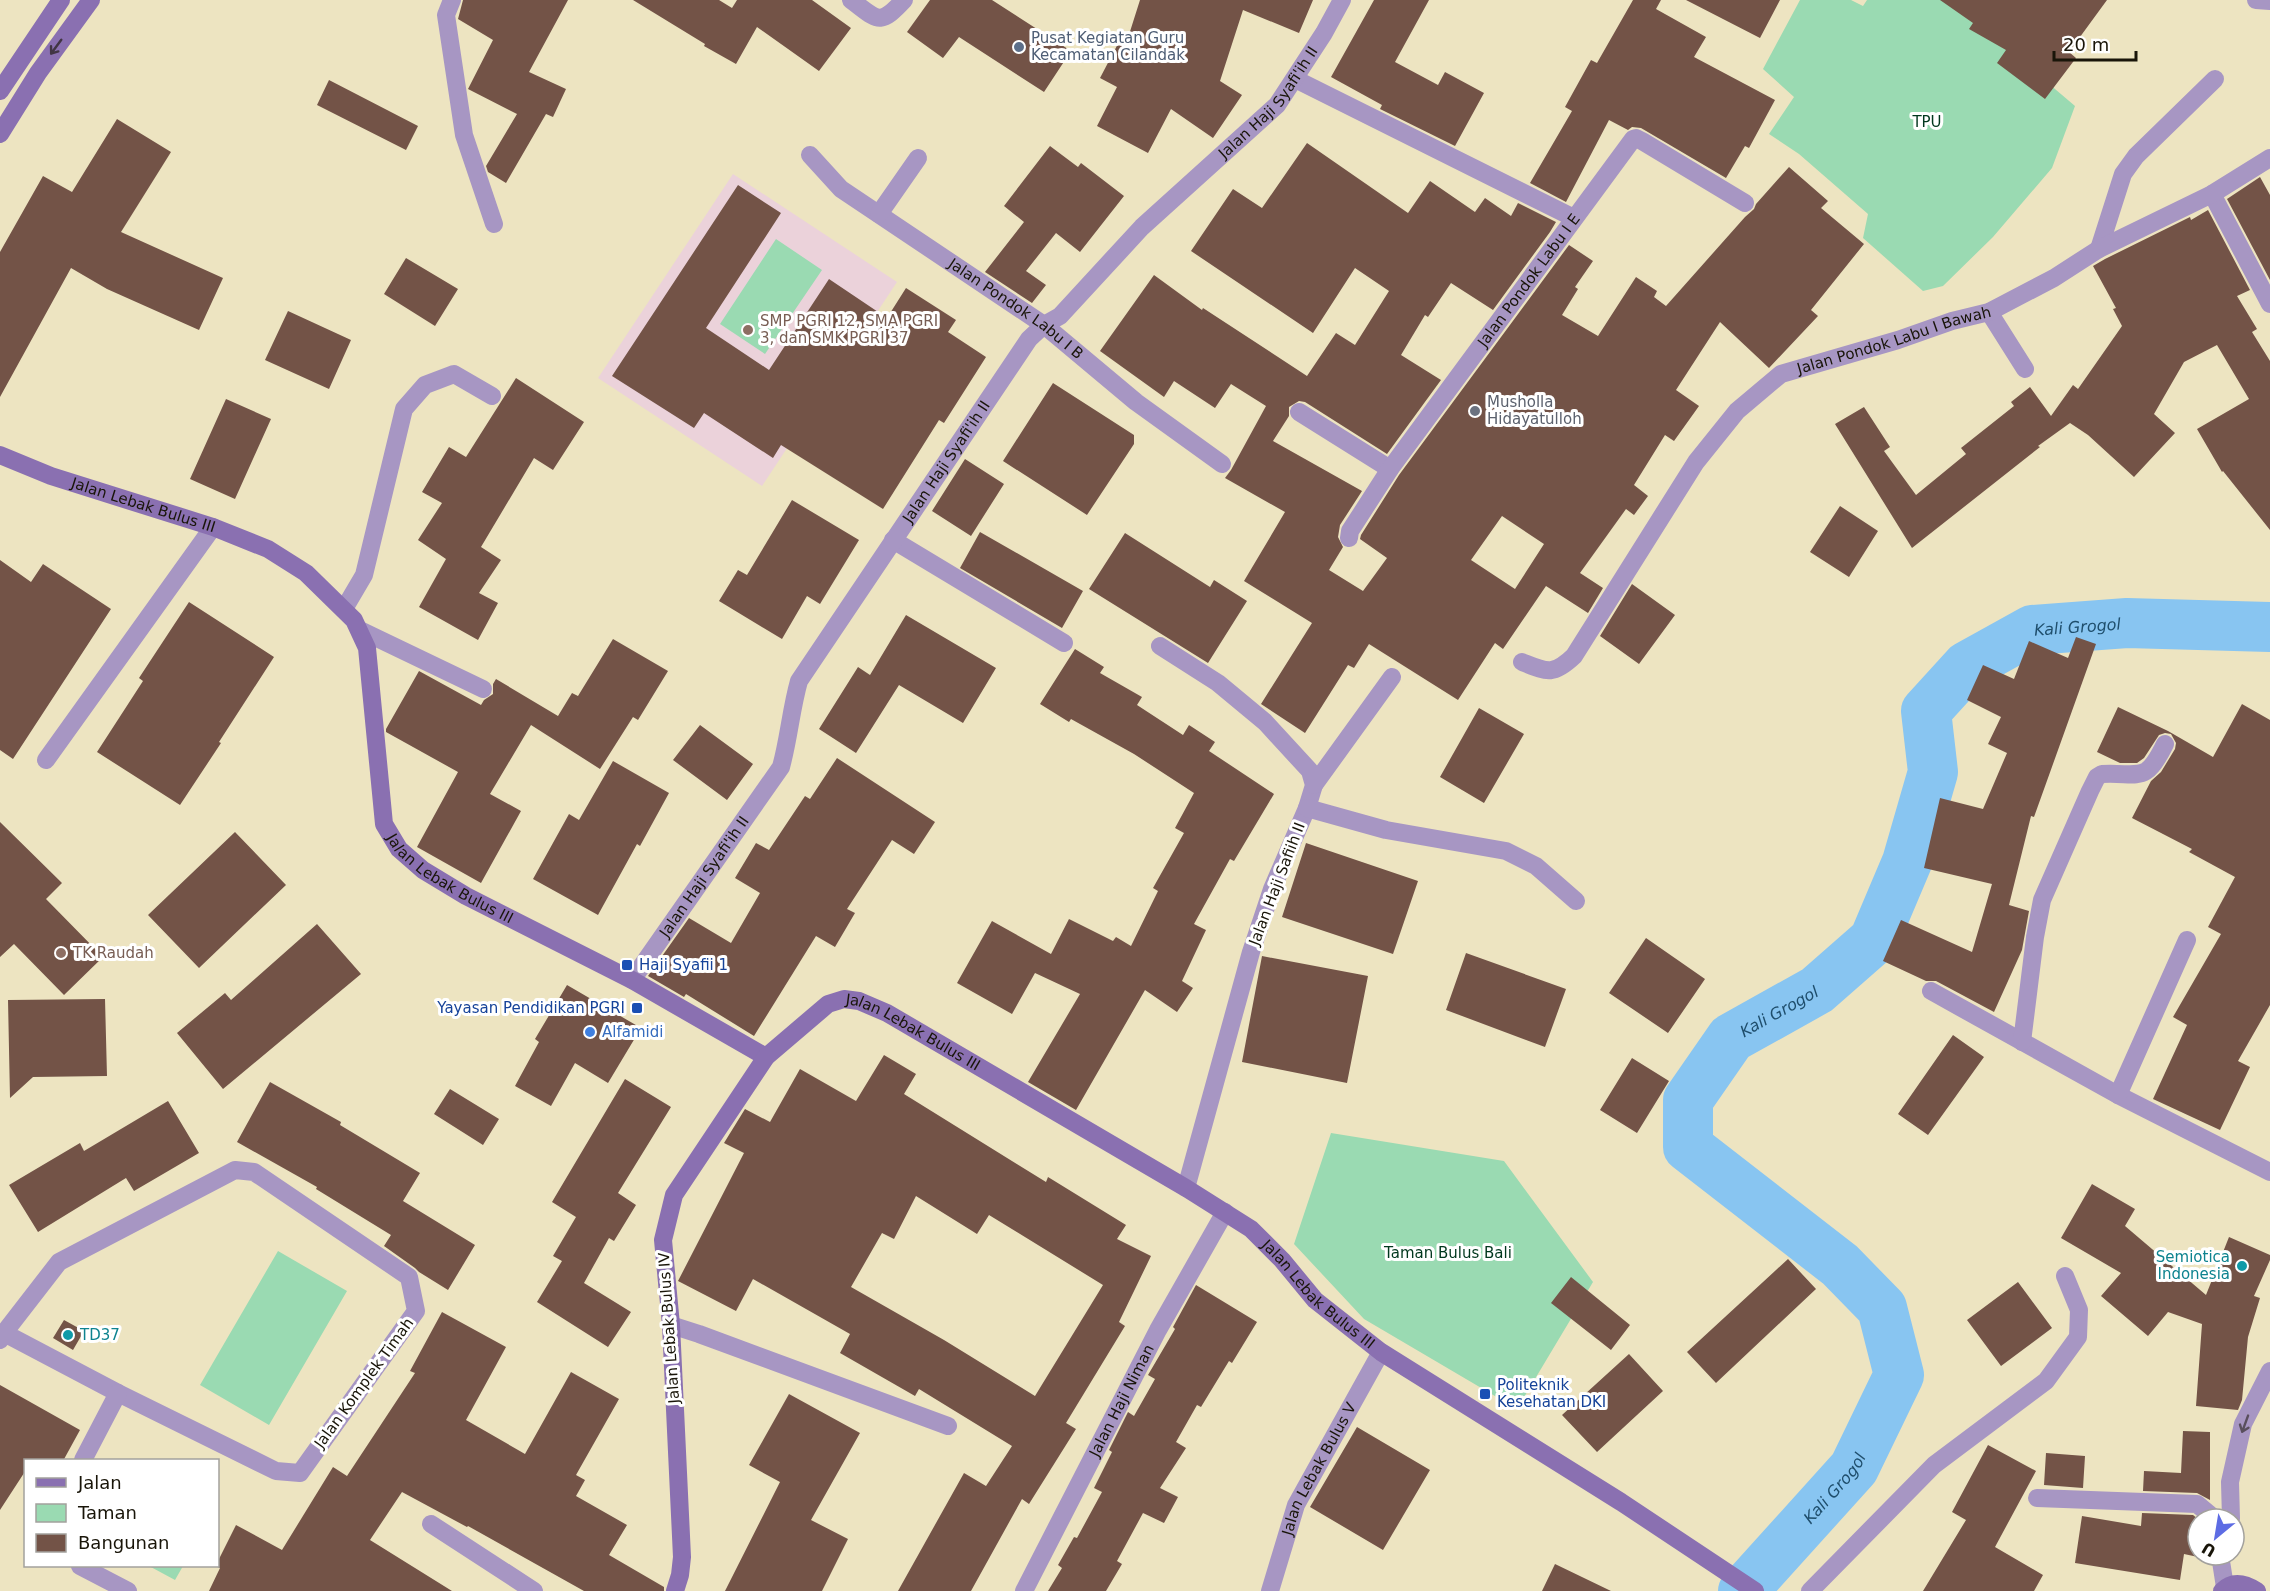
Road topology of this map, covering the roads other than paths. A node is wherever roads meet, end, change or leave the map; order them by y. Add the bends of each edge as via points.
1 (61, 0) edge
2 (91, 0) edge
3 (452, 0) edge
4 (851, 0) edge
5 (904, 0) edge
6 (1342, 0) edge
7 (2256, 0) edge
8 (2270, 1) edge
9 (1296, 79) junction
10 (2215, 79) dead end
11 (0, 91) edge
12 (0, 134) edge
13 (810, 155) dead end
14 (918, 158) dead end
15 (2270, 158) edge
16 (2212, 194) junction
17 (1745, 203) dead end
18 (879, 214) junction
19 (1574, 218) junction
20 (494, 224) dead end
21 (2099, 249) junction
22 (2270, 304) edge
23 (1989, 312) junction
24 (1044, 325) junction
25 (2025, 369) dead end
26 (492, 396) dead end
27 (1299, 412) dead end
28 (0, 455) edge
29 (1222, 464) dead end
30 (1390, 469) junction
31 (213, 527) junction
32 (1350, 538) dead end
33 (893, 540) junction
34 (344, 609) junction
35 (360, 630) junction
36 (1064, 643) dead end
37 (1160, 646) dead end
38 (1522, 662) dead end
39 (1392, 677) dead end
40 (483, 689) dead end
41 (2165, 744) dead end
42 (46, 760) dead end
43 (1314, 785) junction
44 (1307, 808) junction
45 (1576, 901) dead end
46 (2187, 940) dead end
47 (632, 980) junction
48 (1931, 991) dead end
49 (2022, 1042) junction
50 (766, 1057) junction
51 (2118, 1095) junction
52 (2270, 1172) edge
53 (1186, 1188) junction
54 (1225, 1212) junction
55 (2065, 1276) dead end
56 (671, 1325) junction
57 (2, 1337) edge
58 (1381, 1352) junction
59 (2270, 1371) edge
60 (118, 1393) junction
61 (948, 1426) dead end
62 (84, 1459) edge
63 (2037, 1498) dead end
64 (2201, 1507) edge
65 (2231, 1507) edge
66 (431, 1524) dead end
67 (82, 1567) edge
68 (2223, 1567) edge
69 (2231, 1567) edge
70 (2228, 1588) edge
71 (128, 1591) edge
72 (534, 1591) edge
73 (675, 1591) edge
74 (1024, 1591) edge
75 (1270, 1591) edge
76 (1755, 1591) edge
77 (1810, 1591) edge
78 (2257, 1591) edge

1 - 11 street
2 -> 12 street
3 - 20 street via 446,15 464,135
4 - 5 street via 883,19
6 - 9 street, Jalan Haji Syafi'ih II
7 - 8 street
9 - 19 street, Jalan Pondok Labu I E
9 - 24 street, Jalan Haji Syafi'ih II via 1277,105 1142,227 1060,316
10 - 21 street via 2136,156 2123,174
13 - 18 street, Jalan Pondok Labu I B via 840,189
14 - 18 street
15 - 16 street, Jalan Pondok Labu I Bawah
16 - 21 street, Jalan Pondok Labu I Bawah
16 - 22 street
17 - 19 street via 1636,138
18 - 24 street, Jalan Pondok Labu I B
19 - 30 street, Jalan Pondok Labu I E
21 - 23 street, Jalan Pondok Labu I Bawah
23 - 25 street
23 - 38 street, Jalan Pondok Labu I Bawah via 1781,374 1737,411 1696,462 1574,656 1562,668 1547,672
24 - 29 street, Jalan Pondok Labu I B via 1136,402
24 - 33 street, Jalan Haji Syafi'ih II via 1029,339
26 - 34 street via 454,374 425,385 404,409 364,575
27 - 30 street
28 - 31 street, Jalan Lebak Bulus III via 51,476
30 - 32 street, Jalan Pondok Labu I E via 1353,525
31 - 34 street, Jalan Lebak Bulus III via 268,549 306,573
31 - 42 street
33 - 36 street
33 - 47 street, Jalan Haji Syafi'ih II via 799,681 781,767
34 - 35 street, Jalan Lebak Bulus III
35 - 40 street
35 - 47 street, Jalan Lebak Bulus III via 367,648 384,824 399,849 423,870 466,896
37 - 43 street via 1218,683 1265,722 1310,771
39 - 43 street, Jalan Haji Safiih II
41 - 49 street via 2147,772 2136,776 2102,774 2090,791 2042,900
43 - 44 street, Jalan Haji Safiih II
44 - 45 street via 1386,830 1506,851 1536,866
44 - 53 street, Jalan Haji Safiih II via 1272,889 1251,952
46 - 51 street
47 - 50 street, Jalan Lebak Bulus III
48 - 49 street
49 - 51 street
50 - 53 street, Jalan Lebak Bulus III via 828,1004 844,999 859,1001 887,1013
50 - 56 street, Jalan Lebak Bulus IV via 674,1195 663,1240
51 - 52 street
53 - 54 street, Jalan Lebak Bulus III
54 - 58 street, Jalan Lebak Bulus III via 1251,1229 1322,1306
54 - 74 street, Jalan Haji Niman via 1158,1330
55 - 77 street via 2079,1310 2078,1336 2046,1381 1934,1465
56 - 61 street
56 - 73 street, Jalan Lebak Bulus IV via 682,1557
57 - 60 street, Jalan Komplek Timah
57 - 60 street, Jalan Komplek Timah via 59,1262 235,1170 255,1172 409,1277 416,1311 300,1473 276,1471
58 - 75 street, Jalan Lebak Bulus V via 1296,1505
58 - 76 street, Jalan Lebak Bulus III
59 -> 65 street via 2243,1424 2230,1482
60 - 62 street
63 - 64 street
66 - 72 street
67 - 71 street
68 - 70 street
69 - 70 street
70 - 78 street via 2246,1585

